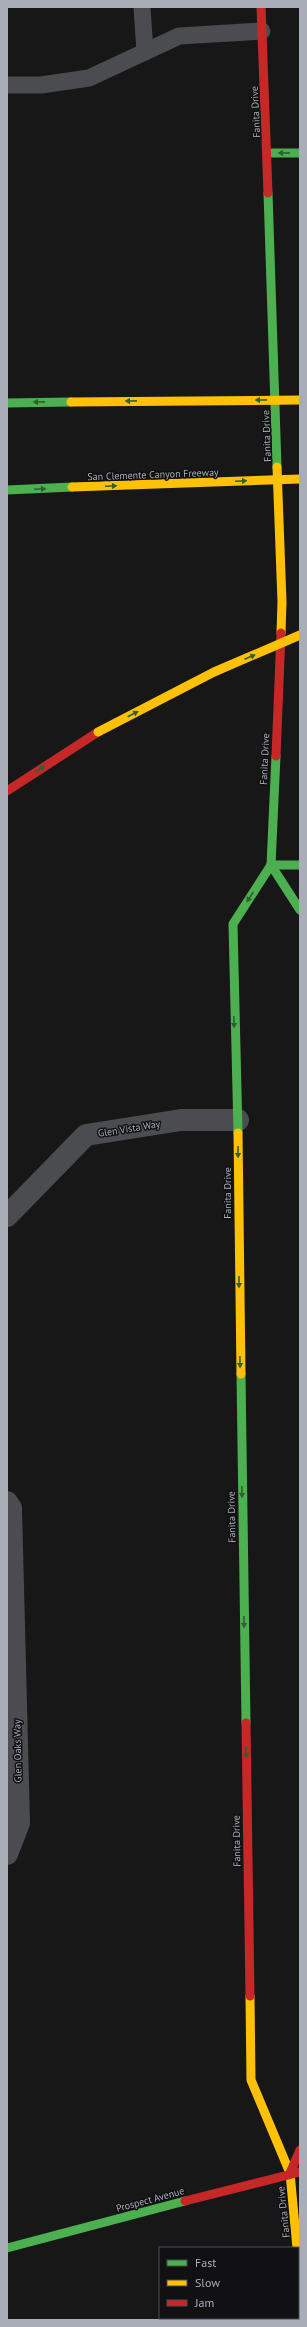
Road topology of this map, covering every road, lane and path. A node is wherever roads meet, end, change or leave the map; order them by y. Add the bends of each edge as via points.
1 (142, 7) edge
2 (261, 7) edge
3 (262, 31) junction
4 (145, 52) junction
5 (7, 85) edge
6 (268, 153) junction
7 (300, 153) edge
8 (300, 400) edge
9 (7, 403) edge
10 (300, 479) edge
11 (7, 490) edge
12 (300, 636) edge
13 (7, 791) edge
14 (271, 864) junction
15 (300, 865) edge
16 (300, 910) edge
17 (238, 1120) junction
18 (7, 1216) edge
19 (7, 1502) edge
20 (7, 1854) edge
21 (300, 2150) edge
22 (300, 2172) edge
23 (290, 2173) junction
24 (297, 2247) edge
25 (7, 2248) edge
26 (299, 2266) edge
27 (300, 2276) edge

1 - 4 lane
2 - 3 main road, Fanita Drive
3 - 4 lane via 179,36
3 - 6 main road, Fanita Drive
4 - 5 lane via 89,78 41,85
7 -> 6 main road
6 - 14 main road, Fanita Drive via 282,602
8 -> 9 main road, bridge
11 -> 10 main road, San Clemente Canyon Freeway, bridge
13 -> 12 main road, bridge via 98,732 214,672
14 - 15 main road
14 - 16 main road
14 -> 17 main road, Fanita Drive via 233,924
17 - 18 street, Glen Vista Way via 181,1120 86,1135
17 -> 23 main road, Fanita Drive via 251,2080
19 - 20 street, Glen Oaks Way via 11,1508 19,1823
21 - 23 main road, Fanita Drive
22 - 23 main road, Prospect Avenue
23 - 24 main road, Fanita Drive
23 - 25 main road, Prospect Avenue
26 - 27 main road

